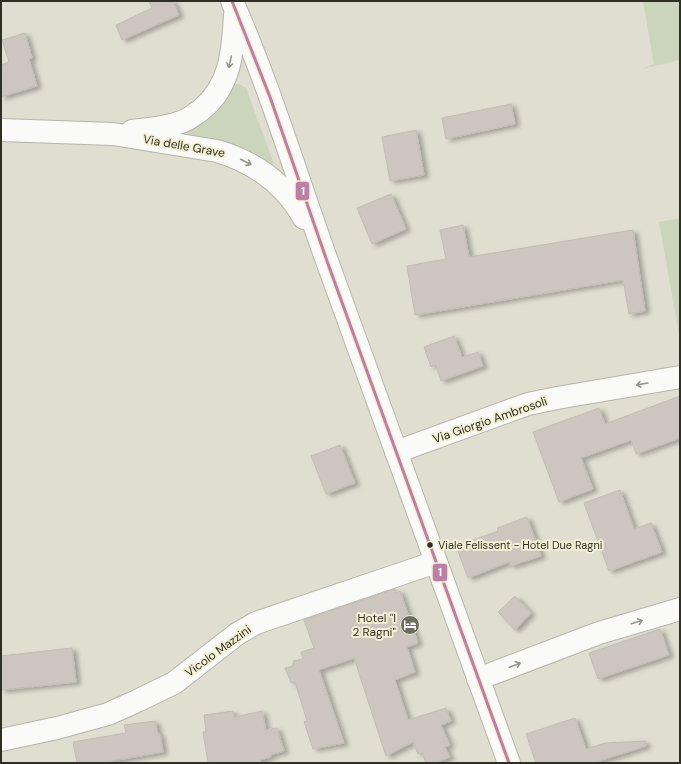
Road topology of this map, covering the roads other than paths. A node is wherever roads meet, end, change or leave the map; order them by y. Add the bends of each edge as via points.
1 (234, 5) edge
2 (1, 130) edge
3 (113, 134) junction
4 (326, 258) junction
5 (680, 377) edge
6 (396, 452) junction
7 (436, 562) junction
8 (680, 608) edge
9 (478, 679) junction
10 (1, 740) edge
11 (509, 763) edge

1 -> 3 main road, Via delle Grave via 234,38 228,70 220,89 204,107 182,122 170,126
1 - 4 main road
2 - 3 main road, Via delle Grave
3 -> 4 main road, Via delle Grave via 217,151 259,169 272,178 297,205
4 - 6 main road
5 -> 6 main road, Via Giorgio Ambrosoli via 528,404
6 - 7 main road
7 - 9 main road
7 - 10 main road, Vicolo Mazzini via 256,623 237,634 174,683 108,714
9 -> 8 main road via 599,633
9 - 11 main road

